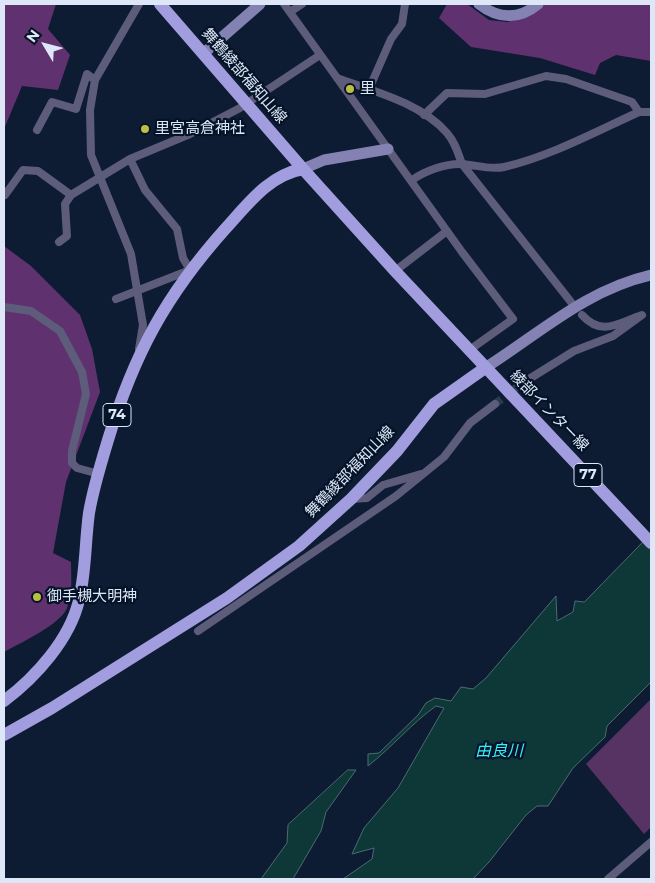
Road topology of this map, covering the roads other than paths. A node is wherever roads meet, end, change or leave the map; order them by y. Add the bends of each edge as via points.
1 (139, 4) edge
2 (160, 4) edge
3 (260, 4) edge
4 (284, 4) edge
5 (302, 4) edge
6 (405, 4) edge
7 (479, 4) edge
8 (538, 4) edge
9 (290, 12) junction
10 (204, 53) junction
11 (320, 56) junction
12 (337, 78) junction
13 (95, 80) junction
14 (369, 89) junction
15 (247, 104) junction
16 (639, 112) junction
17 (651, 112) edge
18 (424, 115) junction
19 (37, 130) dead end
20 (388, 149) junction
21 (130, 159) junction
22 (462, 164) junction
23 (302, 170) junction
24 (100, 179) junction
25 (412, 180) junction
26 (6, 195) dead end
27 (71, 195) junction
28 (447, 230) junction
29 (59, 242) dead end
30 (190, 270) junction
31 (395, 271) junction
32 (651, 275) edge
33 (138, 290) junction
34 (116, 299) dead end
35 (571, 302) dead end
36 (4, 307) edge
37 (582, 315) dead end
38 (475, 346) dead end
39 (138, 356) junction
40 (484, 368) junction
41 (521, 384) tunnel mouth
42 (495, 404) tunnel mouth
43 (424, 473) junction
44 (99, 474) junction
45 (351, 499) junction
46 (651, 543) edge
47 (198, 631) dead end
48 (4, 701) edge
49 (4, 735) edge
50 (651, 842) edge
51 (608, 879) edge

1 - 13 street
2 - 10 main road, 舞鶴綾部福知山線
3 - 10 street
4 - 9 street
5 - 9 street
6 - 14 street via 402,24 390,39
7 - 8 street via 501,15 517,16
9 - 11 street
10 - 15 main road, 舞鶴綾部福知山線
11 - 12 street
11 - 15 street
12 - 14 street
12 - 20 street
13 - 19 street via 87,74 76,109 52,102
13 - 24 street via 90,110 91,155
14 - 18 street
15 - 21 street via 190,134
15 - 23 main road, 舞鶴綾部福知山線
16 - 17 street
16 - 18 street via 632,102 566,79 546,76 485,94 447,93
16 - 22 street via 503,168
18 - 22 street via 454,142
20 - 23 street via 324,160
20 - 25 street
21 - 24 street
21 - 30 street via 144,190 177,229 183,258
22 - 25 street via 424,172
22 - 35 street
23 - 30 main road, 74 via 273,180
23 - 31 main road, 舞鶴綾部福知山線
24 - 27 street
24 - 33 street via 131,254
25 - 28 street
26 - 27 street via 23,170 38,171
27 - 29 street via 65,204 67,236
28 - 31 street
28 - 38 street via 513,319
30 - 33 street
30 - 39 main road, 74 via 164,307
31 - 40 main road, 舞鶴綾部福知山線
32 - 40 street via 607,288
33 - 34 street
33 - 39 street via 143,325
36 - 44 street via 31,311 60,332 82,372 86,394 72,463 77,468
37 - 41 street via 592,326 603,328 642,315 613,336 574,351
39 - 44 main road, 74
40 - 45 main road, 舞鶴綾部福知山線 via 434,404 397,451
40 - 46 main road, 綾部インター線 / 77
42 - 43 street via 470,423 444,457
43 - 45 street via 383,486 367,498
43 - 47 street via 396,496
44 - 48 main road, 74 via 90,511 82,586 66,634 39,668
45 - 49 main road, 舞鶴綾部福知山線 via 299,546 227,598
50 - 51 street

